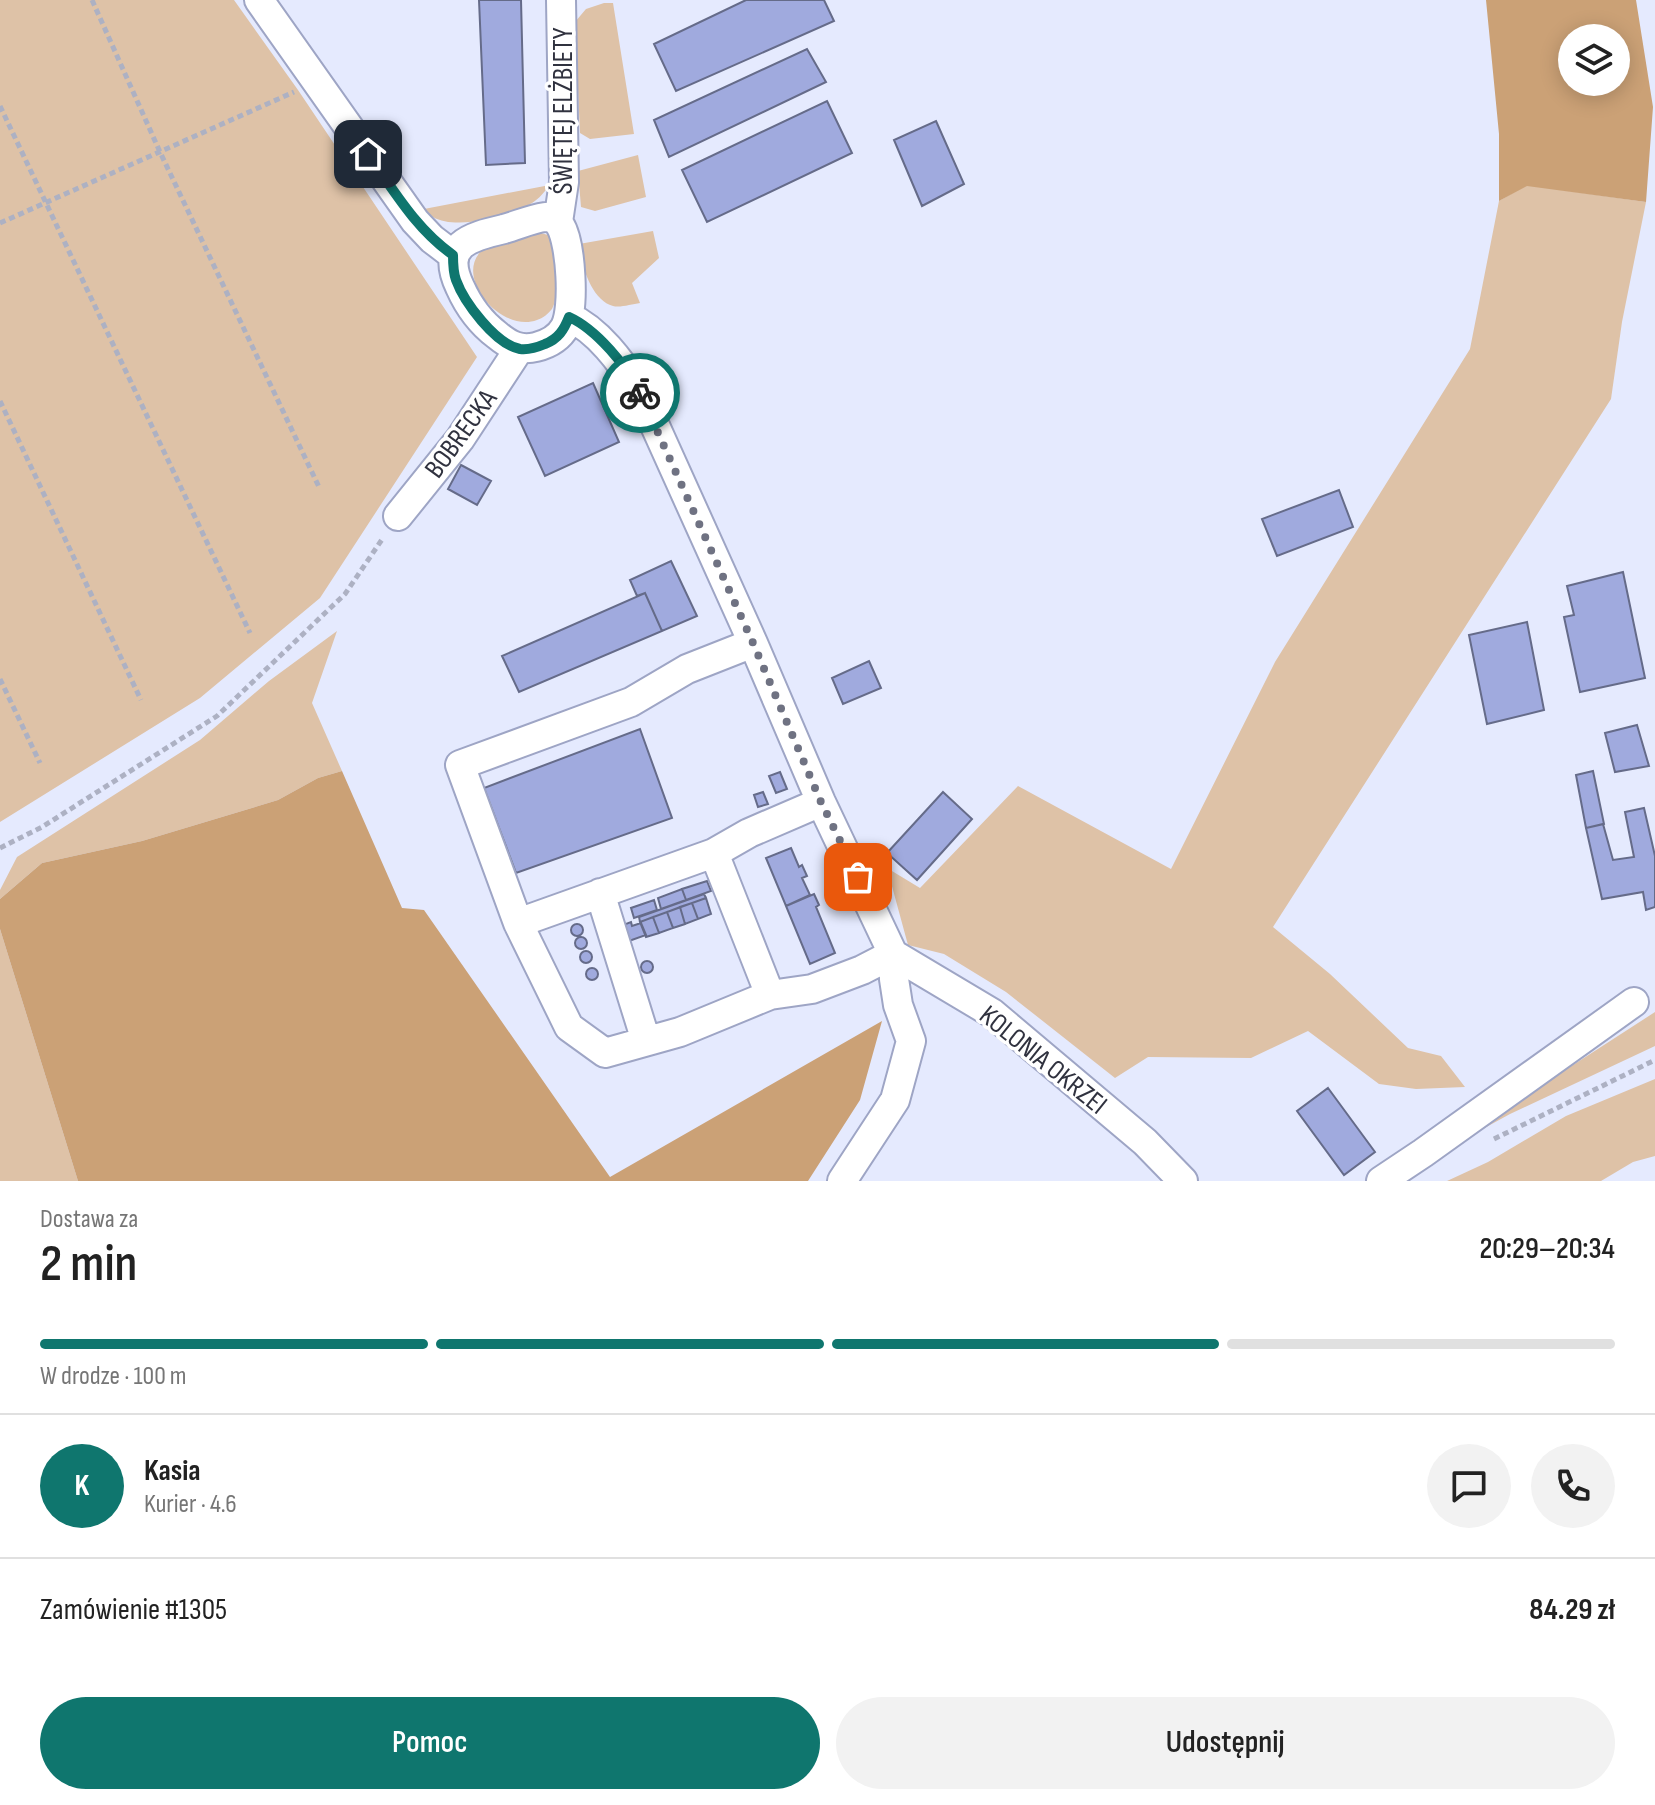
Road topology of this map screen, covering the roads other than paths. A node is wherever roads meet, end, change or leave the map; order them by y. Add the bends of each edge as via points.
1 (259, 0) edge
2 (561, 0) edge
3 (558, 222) junction
4 (453, 255) junction
5 (569, 317) junction
6 (519, 349) junction
7 (398, 516) road end
8 (753, 643) junction
9 (821, 802) junction
10 (714, 853) junction
11 (600, 893) junction
12 (518, 923) junction
13 (893, 954) junction
14 (770, 995) junction
15 (1634, 1002) dead end
16 (646, 1041) junction
17 (842, 1181) edge
18 (1183, 1181) edge
19 (1381, 1181) edge

1 - 4 street via 415,221
2 - 3 street, ŚWIĘTEJ ELŻBIETY via 564,182
3 - 4 street via 545,217 489,232 468,239
3 - 5 street via 572,287
4 - 6 street via 456,280 472,308 495,334
5 - 6 street via 551,342
5 - 8 street via 595,335 638,388
6 - 7 street, BOBRECKA via 460,439
8 - 9 street
8 - 12 street via 687,669 631,702 460,765
9 - 10 street
9 - 13 street
10 - 11 street
10 - 14 street
11 - 12 street
11 - 16 street
12 - 16 street via 569,1027 605,1053
13 - 14 street via 812,989
13 - 17 street via 898,1005 911,1041 895,1100
13 - 18 street, KOLONIA OKRZEI via 992,1013 1145,1142
14 - 16 street
15 - 19 street

